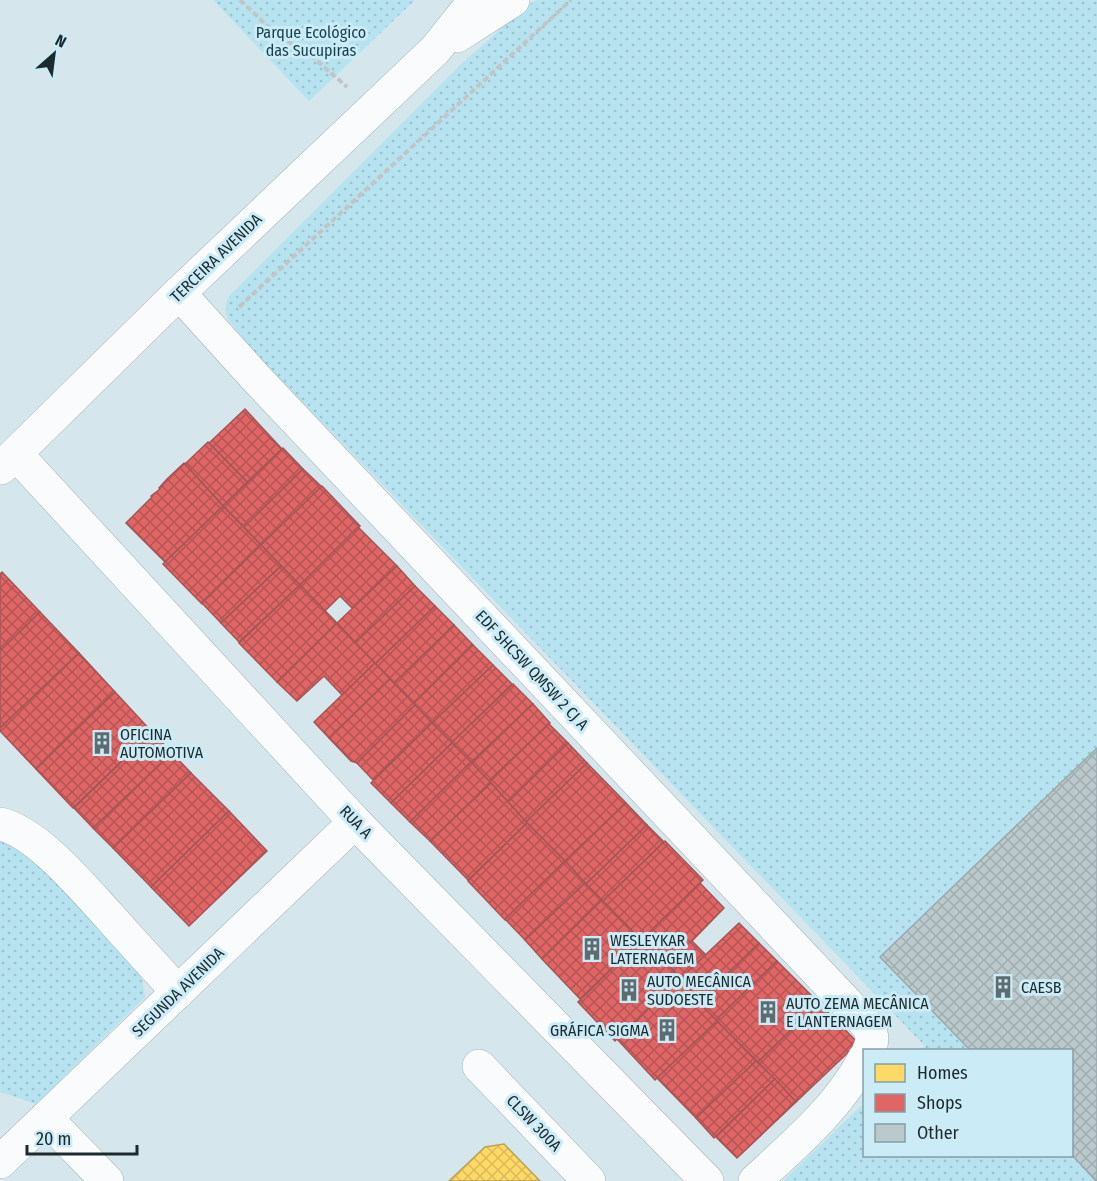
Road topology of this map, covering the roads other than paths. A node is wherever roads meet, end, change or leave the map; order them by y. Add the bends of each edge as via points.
1 (475, 0) edge
2 (513, 0) edge
3 (435, 50) junction
4 (179, 293) junction
5 (8, 462) edge
6 (355, 822) junction
7 (0, 824) edge
8 (178, 992) junction
9 (870, 1049) edge
10 (863, 1061) edge
11 (478, 1066) dead end
12 (46, 1118) junction
13 (6, 1145) edge
14 (107, 1181) edge
15 (589, 1181) edge
16 (707, 1181) edge
17 (755, 1181) edge

1 - 3 street
2 - 3 street
3 - 4 street, TERCEIRA AVENIDA
4 - 5 street, TERCEIRA AVENIDA
4 - 9 street, EDF SHCSW QMSW 2 CJ A via 862,1019 872,1033
5 - 6 street, RUA A
6 - 8 street, SEGUNDA AVENIDA
6 - 16 street, RUA A
7 - 8 street via 25,835 64,868
8 - 12 street, SEGUNDA AVENIDA
10 - 17 street via 835,1102
11 - 15 street, CLSW 300A
12 - 13 street, SEGUNDA AVENIDA
12 - 14 street

